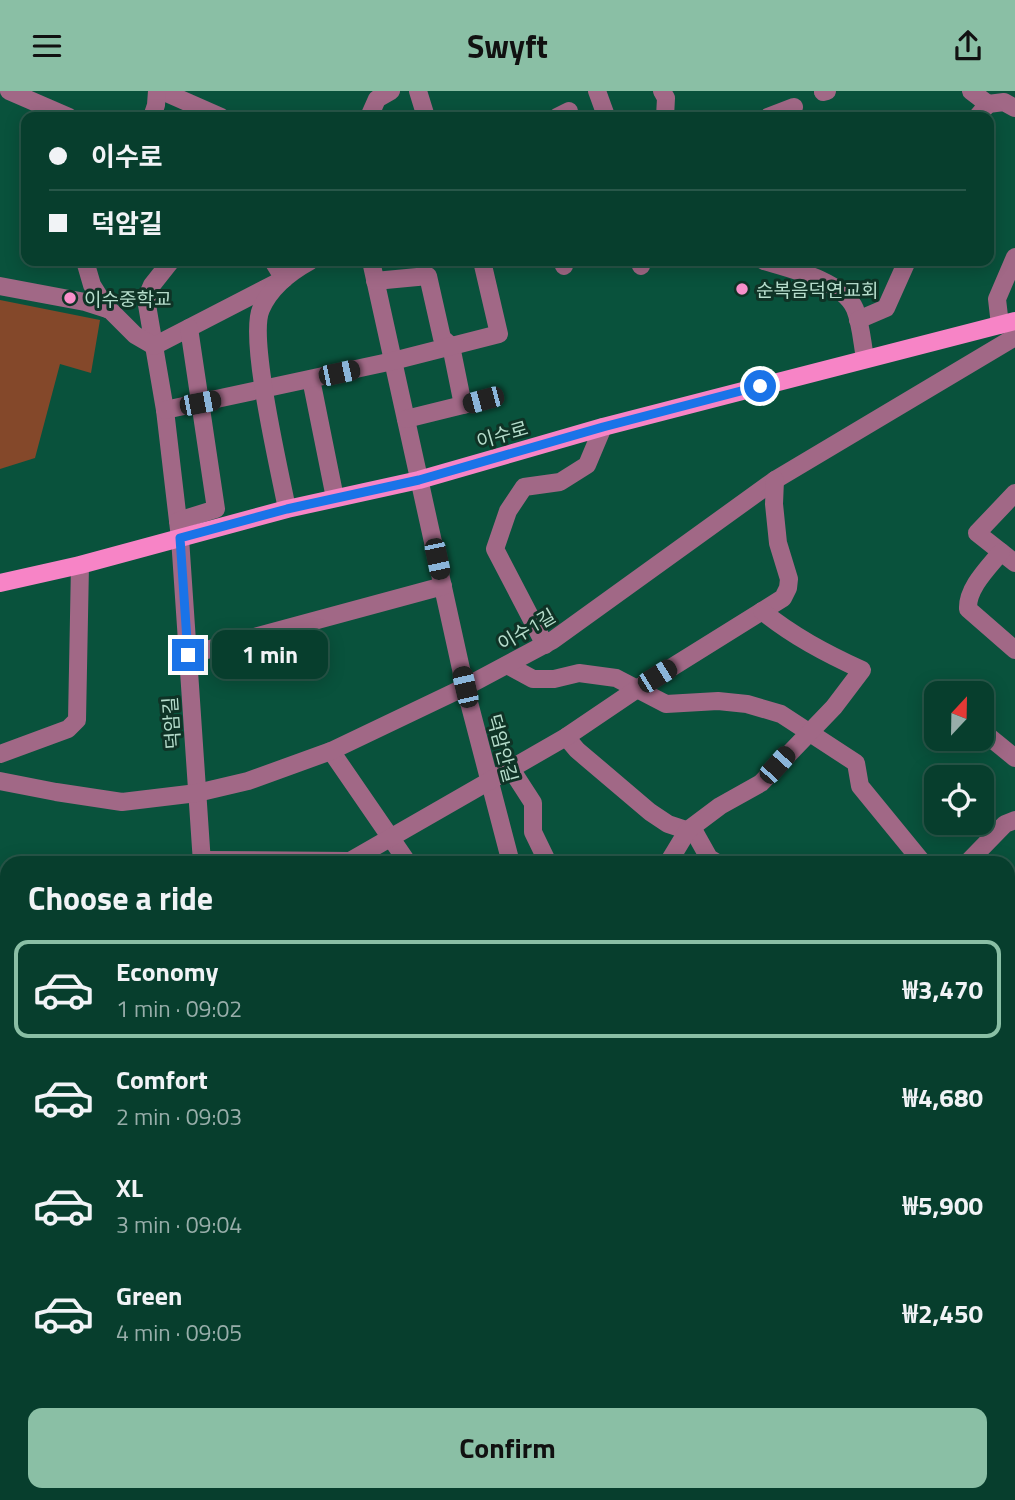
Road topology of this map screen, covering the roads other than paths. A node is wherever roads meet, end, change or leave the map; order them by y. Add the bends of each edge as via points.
1 (9, 91) edge
2 (156, 91) edge
3 (162, 91) edge
4 (391, 91) edge
5 (418, 91) edge
6 (597, 91) edge
7 (662, 91) edge
8 (971, 91) edge
9 (998, 105) edge
10 (57, 112) edge
11 (154, 112) edge
12 (210, 112) edge
13 (371, 112) edge
14 (424, 112) edge
15 (605, 112) edge
16 (665, 112) edge
17 (1015, 257) edge
18 (86, 266) edge
19 (168, 266) edge
20 (276, 266) edge
21 (303, 266) edge
22 (372, 266) edge
23 (483, 266) edge
24 (782, 266) edge
25 (905, 266) edge
26 (284, 279) junction
27 (375, 281) junction
28 (0, 286) edge
29 (107, 309) junction
30 (858, 320) junction
31 (1008, 323) edge
32 (189, 328) junction
33 (1014, 341) edge
34 (154, 346) junction
35 (451, 346) junction
36 (865, 358) junction
37 (393, 361) junction
38 (311, 379) junction
39 (264, 390) junction
40 (483, 400) dead end
41 (200, 403) junction
42 (463, 405) junction
43 (165, 410) junction
44 (406, 419) junction
45 (603, 427) junction
46 (419, 480) junction
47 (775, 481) junction
48 (1015, 493) edge
49 (335, 498) junction
50 (287, 509) junction
51 (179, 529) junction
52 (1008, 558) edge
53 (80, 565) junction
54 (0, 583) edge
55 (443, 586) junction
56 (762, 611) junction
57 (545, 645) junction
58 (1015, 650) edge
59 (188, 655) junction
60 (507, 665) junction
61 (465, 687) junction
62 (637, 689) junction
63 (809, 733) junction
64 (566, 737) junction
65 (994, 741) edge
66 (331, 751) junction
67 (0, 754) edge
68 (1015, 758) edge
69 (511, 769) junction
70 (0, 781) edge
71 (491, 781) junction
72 (197, 793) junction
73 (1015, 820) edge
74 (688, 830) junction
75 (390, 839) junction
76 (202, 856) edge
77 (360, 856) edge
78 (403, 856) edge
79 (509, 856) edge
80 (544, 856) edge
81 (672, 856) edge
82 (708, 856) edge
83 (917, 856) edge
84 (974, 856) edge

1 - 10 street
2 - 11 street
3 - 12 street
4 - 13 street via 377,99
5 - 14 street
6 - 15 street
7 - 16 street
8 - 9 street
17 - 31 street via 997,299
18 - 29 street
19 - 34 street, 덕암길 via 146,299
20 - 26 street
21 - 26 street
22 - 27 street, 덕암안길
23 - 35 street via 499,334
24 - 30 street via 834,287 850,301
25 - 30 street via 886,308
26 - 32 street
26 - 39 street via 266,300 258,320
27 - 35 street via 428,276 442,338
27 - 37 street, 덕암안길
28 - 29 street
29 - 34 street
30 - 36 street
31 - 36 main road, 이수로
32 - 34 street
32 - 41 street
33 - 47 street, 이수1길
34 - 43 street, 덕암길
35 - 37 street
35 - 42 street
36 - 45 main road, 이수로
37 - 38 street
37 - 44 street, 덕암안길
38 - 39 street
38 - 49 street
39 - 41 street
39 - 50 street
40 - 42 street
41 - 43 street
41 - 51 street via 216,509
42 - 44 street
43 - 51 street, 덕암길
44 - 46 street, 덕암안길
45 - 46 main road, 이수로
45 - 57 street via 587,465 560,482 524,487 508,511 495,549
46 - 49 main road, 이수로
46 - 55 street, 덕암안길
47 - 56 street via 778,543 789,579 783,598
47 - 57 street, 이수1길
48 - 52 street via 978,533
49 - 50 main road, 이수로
50 - 51 main road, 이수로
51 - 53 main road, 이수로
51 - 59 street, 덕암길
52 - 58 street via 980,578 967,599 968,609
53 - 54 main road, 이수로
53 - 67 street via 77,720 68,729
55 - 59 street
55 - 61 street, 덕암안길
56 - 62 street
56 - 63 street via 819,651 862,670
57 - 60 street, 이수1길
59 - 72 street, 덕암길
60 - 61 street, 이수1길
60 - 62 street via 533,679 598,674
61 - 66 street, 이수1길
61 - 71 street, 덕암안길
62 - 63 street via 666,704 747,704 781,714
62 - 64 street
63 - 74 street via 761,783
63 - 83 street via 856,763 860,786
64 - 69 street
64 - 74 street via 650,812
65 - 68 street
66 - 72 street, 이수1길 via 248,781
66 - 75 street
69 - 71 street
69 - 80 street via 533,803 533,832
70 - 72 street, 이수1길 via 122,802
71 - 75 street
71 - 79 street, 덕암안길
72 - 76 street, 덕암길
73 - 84 street via 1005,824
74 - 81 street
74 - 82 street via 695,832
75 - 77 street
75 - 78 street

